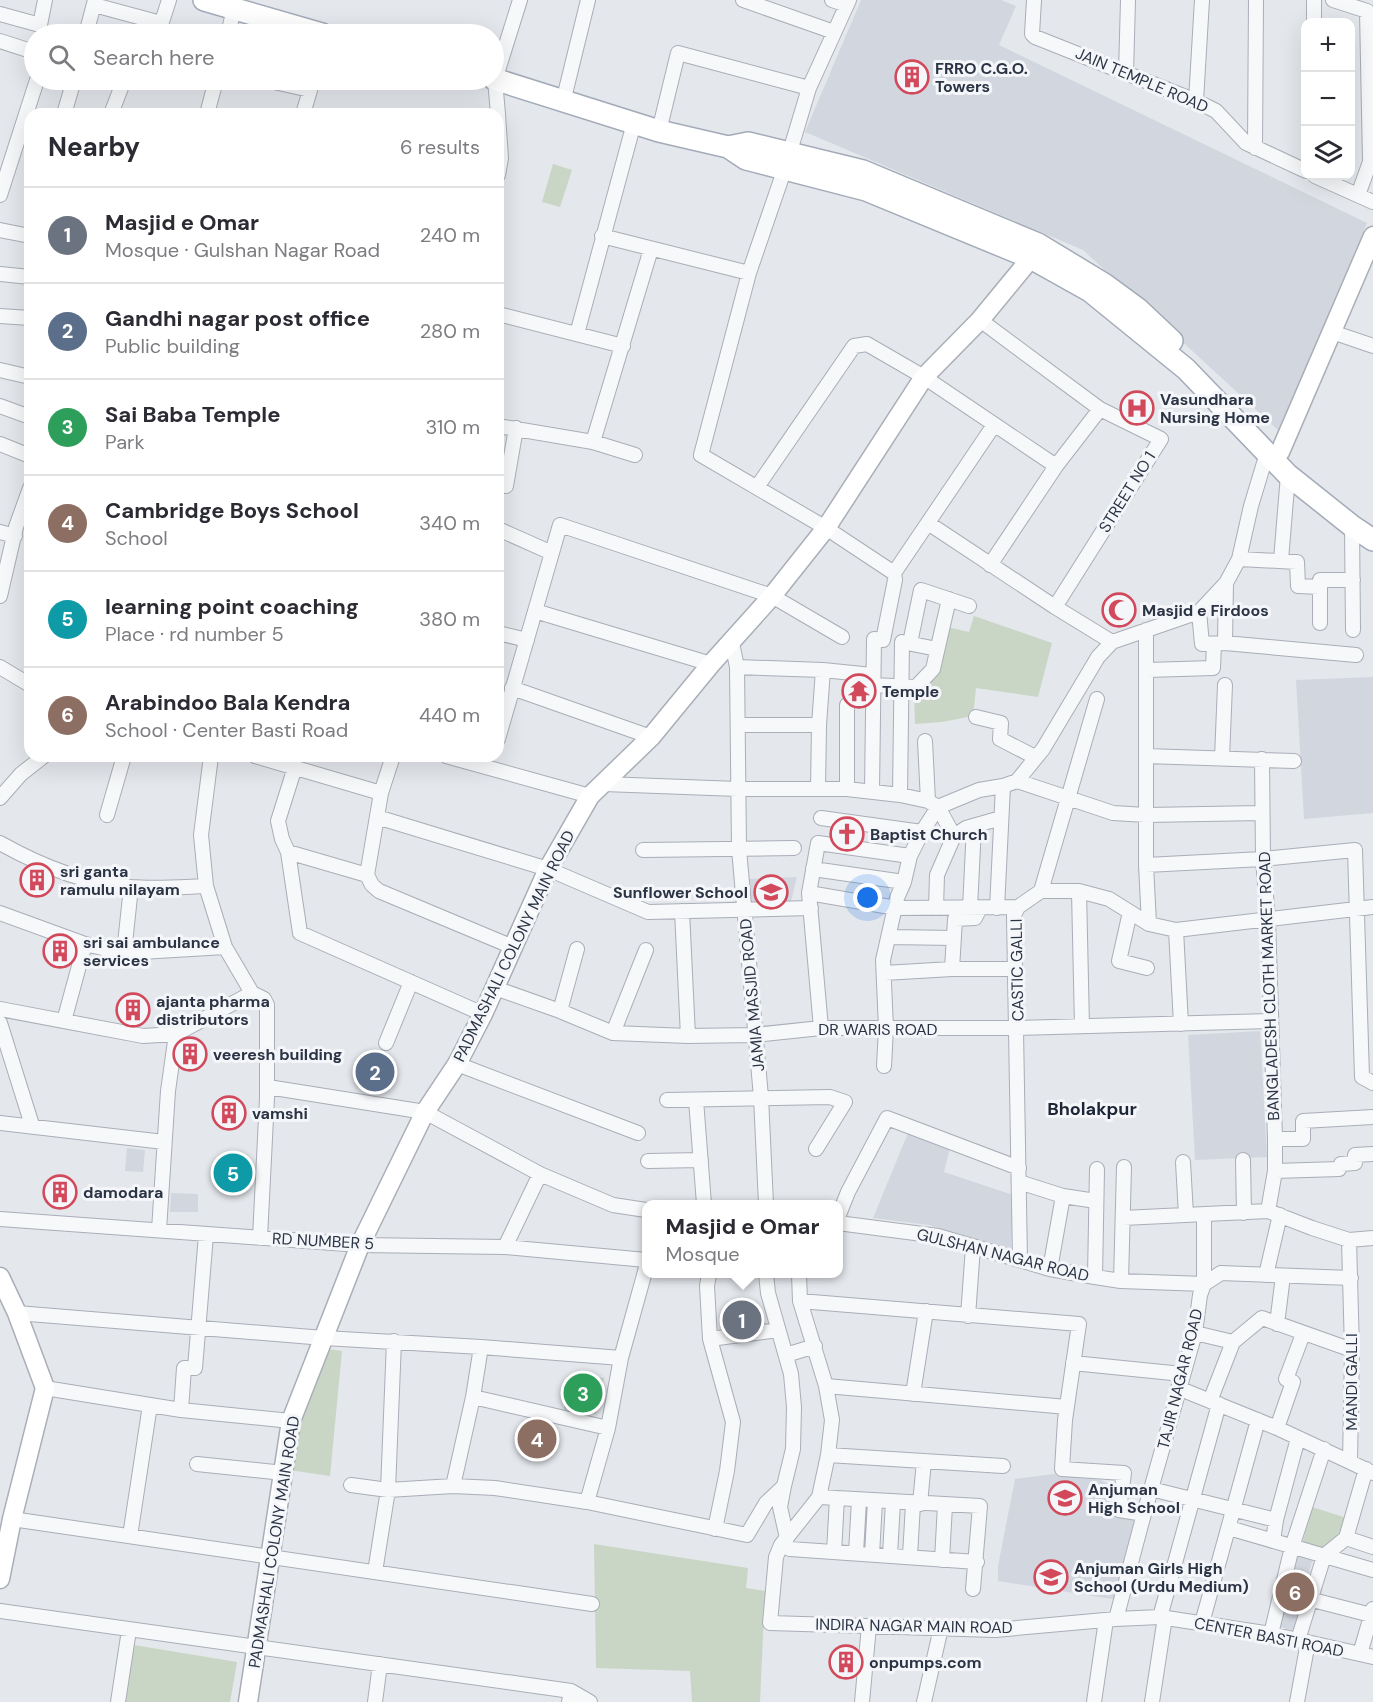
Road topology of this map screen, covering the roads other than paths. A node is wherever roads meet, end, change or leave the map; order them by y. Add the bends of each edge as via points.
1 (45, 0) edge
2 (168, 0) edge
3 (204, 0) edge
4 (520, 0) edge
5 (588, 0) edge
6 (743, 0) edge
7 (832, 0) edge
8 (1034, 0) edge
9 (1128, 0) edge
10 (1202, 0) edge
11 (1256, 0) edge
12 (1314, 0) edge
13 (1333, 0) edge
14 (848, 2) edge
15 (94, 3) edge
16 (234, 9) junction
17 (0, 14) edge
18 (1314, 18) edge
19 (36, 24) edge
20 (40, 24) edge
21 (89, 24) edge
22 (147, 24) edge
23 (161, 24) edge
24 (230, 24) edge
25 (287, 24) edge
26 (834, 32) junction
27 (0, 41) edge
28 (24, 49) edge
29 (504, 49) edge
30 (1126, 73) junction
31 (504, 83) edge
32 (809, 88) junction
33 (34, 90) edge
34 (71, 90) edge
35 (120, 90) edge
36 (213, 90) edge
37 (310, 90) edge
38 (495, 90) edge
39 (1196, 101) junction
40 (563, 102) junction
41 (28, 108) edge
42 (66, 108) edge
43 (113, 108) edge
44 (209, 108) edge
45 (305, 108) edge
46 (497, 108) edge
47 (24, 120) edge
48 (634, 123) junction
49 (659, 131) junction
50 (1255, 148) junction
51 (786, 160) junction
52 (1301, 169) edge
53 (1324, 180) edge
54 (0, 195) edge
55 (1358, 195) junction
56 (1373, 202) edge
57 (0, 230) edge
58 (24, 235) edge
59 (602, 236) junction
60 (1373, 236) edge
61 (651, 249) junction
62 (1035, 251) junction
63 (749, 273) junction
64 (0, 274) edge
65 (24, 276) edge
66 (0, 316) edge
67 (504, 316) edge
68 (24, 318) edge
69 (980, 320) junction
70 (1332, 332) junction
71 (577, 334) junction
72 (623, 346) junction
73 (1373, 346) edge
74 (0, 370) edge
75 (24, 376) edge
76 (924, 377) junction
77 (0, 406) edge
78 (1101, 409) junction
79 (24, 415) edge
80 (994, 425) junction
81 (504, 427) edge
82 (516, 428) junction
83 (593, 442) junction
84 (0, 444) edge
85 (1274, 453) junction
86 (24, 454) edge
87 (635, 455) dead end
88 (1056, 466) junction
89 (1288, 475) junction
90 (507, 487) edge
91 (757, 487) junction
92 (24, 514) edge
93 (928, 523) junction
94 (1352, 526) junction
95 (826, 528) junction
96 (1373, 528) edge
97 (20, 531) edge
98 (0, 532) edge
99 (504, 532) edge
100 (1373, 540) edge
101 (552, 553) junction
102 (1239, 559) junction
103 (1281, 560) junction
104 (990, 565) junction
105 (894, 573) junction
106 (1353, 580) junction
107 (1226, 583) junction
108 (1320, 587) junction
109 (0, 596) edge
110 (772, 596) junction
111 (949, 599) junction
112 (969, 606) dead end
113 (1055, 607) junction
114 (535, 611) junction
115 (1200, 612) junction
116 (1320, 623) dead end
117 (1146, 630) junction
118 (1353, 630) dead end
119 (504, 634) edge
120 (842, 637) dead end
121 (527, 640) junction
122 (1112, 642) junction
123 (732, 643) junction
124 (910, 643) junction
125 (1219, 644) junction
126 (938, 649) junction
127 (1356, 655) dead end
128 (711, 664) junction
129 (0, 667) edge
130 (737, 668) junction
131 (823, 670) junction
132 (1147, 670) junction
133 (872, 680) junction
134 (24, 681) edge
135 (900, 685) junction
136 (1225, 685) dead end
137 (512, 688) junction
138 (1097, 699) dead end
139 (846, 705) dead end
140 (504, 717) edge
141 (976, 717) dead end
142 (738, 725) junction
143 (819, 725) junction
144 (651, 737) junction
145 (925, 741) dead end
146 (1146, 756) junction
147 (1035, 757) junction
148 (1222, 758) junction
149 (1262, 759) junction
150 (1294, 761) dead end
151 (36, 762) edge
152 (122, 762) edge
153 (210, 762) edge
154 (279, 762) edge
155 (391, 762) edge
156 (491, 762) edge
157 (295, 766) junction
158 (1017, 781) junction
159 (1003, 786) junction
160 (738, 789) junction
161 (818, 789) junction
162 (846, 789) junction
163 (597, 790) junction
164 (872, 791) junction
165 (381, 793) junction
166 (900, 795) junction
167 (0, 798) edge
168 (1067, 798) junction
169 (933, 804) junction
170 (1262, 813) junction
171 (107, 815) dead end
172 (1146, 815) junction
173 (378, 817) junction
174 (821, 818) dead end
175 (1001, 818) junction
176 (974, 826) junction
177 (922, 832) junction
178 (954, 836) junction
179 (0, 843) edge
180 (794, 848) dead end
181 (739, 849) junction
182 (643, 850) dead end
183 (288, 852) junction
184 (909, 856) junction
185 (1263, 859) junction
186 (1146, 865) junction
187 (813, 869) junction
188 (548, 870) junction
189 (367, 875) junction
190 (904, 882) junction
191 (206, 886) junction
192 (130, 887) junction
193 (1041, 891) junction
194 (1079, 891) junction
195 (809, 892) junction
196 (1017, 907) junction
197 (1373, 907) edge
198 (812, 908) junction
199 (896, 908) junction
200 (936, 908) junction
201 (975, 908) junction
202 (997, 908) junction
203 (746, 909) junction
204 (1357, 909) junction
205 (682, 911) junction
206 (1130, 912) junction
207 (0, 913) edge
208 (1268, 920) junction
209 (1149, 924) junction
210 (1176, 930) junction
211 (890, 937) junction
212 (954, 938) junction
213 (85, 944) junction
214 (225, 947) junction
215 (513, 947) junction
216 (577, 949) dead end
217 (646, 950) dead end
218 (124, 953) junction
219 (1147, 968) dead end
220 (952, 969) junction
221 (1016, 969) junction
222 (884, 973) junction
223 (411, 982) junction
224 (495, 988) junction
225 (252, 993) junction
226 (0, 1009) edge
227 (560, 1011) junction
228 (483, 1014) junction
229 (64, 1021) junction
230 (1270, 1021) junction
231 (0, 1023) edge
232 (1181, 1024) junction
233 (1082, 1026) junction
234 (821, 1028) junction
235 (886, 1028) junction
236 (1017, 1028) junction
237 (613, 1033) junction
238 (176, 1034) junction
239 (754, 1035) junction
240 (688, 1036) junction
241 (386, 1043) dead end
242 (457, 1064) junction
243 (884, 1066) dead end
244 (1373, 1083) edge
245 (268, 1087) junction
246 (761, 1097) junction
247 (667, 1100) dead end
248 (696, 1100) junction
249 (425, 1112) junction
250 (1373, 1117) edge
251 (0, 1123) edge
252 (32, 1125) junction
253 (638, 1133) dead end
254 (1275, 1139) junction
255 (164, 1142) junction
256 (816, 1149) dead end
257 (1373, 1154) edge
258 (701, 1160) junction
259 (1243, 1160) dead end
260 (648, 1161) dead end
261 (1183, 1162) dead end
262 (1124, 1167) dead end
263 (1097, 1169) dead end
264 (1275, 1171) junction
265 (540, 1174) junction
266 (1019, 1175) junction
267 (1063, 1196) junction
268 (704, 1200) edge
269 (766, 1200) edge
270 (1096, 1201) junction
271 (843, 1204) edge
272 (642, 1209) edge
273 (1244, 1213) junction
274 (1274, 1213) junction
275 (1186, 1215) junction
276 (1204, 1215) junction
277 (1123, 1218) junction
278 (0, 1219) edge
279 (843, 1224) edge
280 (159, 1230) junction
281 (206, 1234) junction
282 (260, 1238) junction
283 (1373, 1238) edge
284 (1349, 1240) junction
285 (360, 1245) junction
286 (505, 1247) junction
287 (973, 1247) junction
288 (642, 1260) edge
289 (1020, 1260) junction
290 (1050, 1269) junction
291 (1266, 1275) junction
292 (1283, 1276) junction
293 (0, 1277) edge
294 (1095, 1277) junction
295 (643, 1278) edge
296 (708, 1278) edge
297 (766, 1278) edge
298 (799, 1278) edge
299 (1351, 1278) junction
300 (1121, 1281) junction
301 (1204, 1284) junction
302 (800, 1301) junction
303 (926, 1311) junction
304 (17, 1313) junction
305 (968, 1316) junction
306 (1277, 1324) junction
307 (199, 1328) junction
308 (778, 1330) junction
309 (1195, 1333) junction
310 (1303, 1334) junction
311 (324, 1338) junction
312 (710, 1339) junction
313 (394, 1341) junction
314 (1233, 1342) junction
315 (815, 1346) junction
316 (481, 1347) junction
317 (1352, 1350) junction
318 (786, 1354) junction
319 (621, 1358) junction
320 (1073, 1363) junction
321 (1182, 1374) junction
322 (826, 1386) junction
323 (45, 1388) junction
324 (1178, 1388) junction
325 (913, 1394) junction
326 (473, 1397) junction
327 (1214, 1402) junction
328 (150, 1405) junction
329 (1067, 1407) junction
330 (181, 1410) junction
331 (1258, 1420) junction
332 (291, 1421) junction
333 (608, 1428) junction
334 (1277, 1428) junction
335 (1299, 1438) junction
336 (1324, 1449) junction
337 (828, 1455) junction
338 (924, 1461) junction
339 (1350, 1462) junction
340 (197, 1464) dead end
341 (1003, 1466) dead end
342 (1370, 1471) edge
343 (284, 1473) junction
344 (351, 1485) dead end
345 (453, 1486) junction
346 (784, 1486) junction
347 (1151, 1489) junction
348 (388, 1490) junction
349 (819, 1497) junction
350 (837, 1498) junction
351 (859, 1500) junction
352 (1192, 1500) junction
353 (875, 1501) junction
354 (587, 1502) junction
355 (893, 1502) junction
356 (916, 1504) junction
357 (945, 1505) junction
358 (1234, 1510) junction
359 (1143, 1514) junction
360 (12, 1519) junction
361 (1276, 1520) junction
362 (1229, 1528) junction
363 (715, 1529) junction
364 (130, 1536) junction
365 (1346, 1538) junction
366 (784, 1541) junction
367 (1273, 1541) junction
368 (1292, 1547) junction
369 (1373, 1547) edge
370 (834, 1552) junction
371 (855, 1554) junction
372 (872, 1554) junction
373 (890, 1555) junction
374 (909, 1556) junction
375 (1324, 1556) junction
376 (269, 1557) junction
377 (942, 1560) junction
378 (977, 1562) junction
379 (1373, 1570) edge
380 (375, 1572) junction
381 (0, 1580) edge
382 (974, 1589) dead end
383 (1310, 1599) junction
384 (592, 1604) dead end
385 (0, 1611) edge
386 (1372, 1612) edge
387 (1162, 1617) junction
388 (1111, 1619) junction
389 (1202, 1623) junction
390 (869, 1626) junction
391 (941, 1628) junction
392 (129, 1630) junction
393 (1271, 1634) junction
394 (1303, 1641) junction
395 (255, 1648) junction
396 (1366, 1656) edge
397 (380, 1664) junction
398 (570, 1697) edge
399 (118, 1702) edge
400 (248, 1702) edge
401 (375, 1702) edge
402 (590, 1702) edge
403 (862, 1702) edge
404 (924, 1702) edge
405 (1094, 1702) edge
406 (1152, 1702) edge
407 (1297, 1702) edge

1 - 20 street
2 - 23 street
3 - 16 main road
4 - 29 street
5 - 40 street
6 - 26 street
7 - 14 street
8 - 30 street, JAIN TEMPLE ROAD via 1035,37
9 - 30 street
10 - 39 street
11 - 50 street
12 - 18 street
13 - 55 street via 1367,11 1370,162
14 - 26 street
15 - 21 street
15 - 22 street
16 - 24 street
16 - 25 main road
17 - 19 street
26 - 32 street
27 - 28 street
30 - 39 street, JAIN TEMPLE ROAD
31 - 40 main road
32 - 49 street via 678,53
32 - 51 street
33 - 41 street
34 - 42 street
35 - 43 street
36 - 44 street
37 - 45 street
38 - 46 street
39 - 50 street, JAIN TEMPLE ROAD via 1216,111
40 - 48 main road
47 - 54 street
48 - 49 main road
48 - 59 street
49 - 51 main road via 728,147 748,143
50 - 52 street, JAIN TEMPLE ROAD
51 - 62 main road via 872,174
51 - 63 street
53 - 55 street
55 - 56 street
57 - 58 street
59 - 61 street
59 - 71 street
60 - 70 street
61 - 63 street
61 - 72 street
62 - 69 street, PADMASHALI COLONY MAIN ROAD
62 - 85 main road via 1104,284 1138,309 1256,423
63 - 91 street via 701,455
64 - 65 street
66 - 68 street
67 - 71 street
69 - 76 street, PADMASHALI COLONY MAIN ROAD
69 - 78 street, STREET NO 1
70 - 73 street
70 - 85 street
71 - 72 street
72 - 83 street
74 - 75 street
76 - 80 street
76 - 91 street via 867,344 854,346
76 - 95 street, PADMASHALI COLONY MAIN ROAD
77 - 79 street
78 - 88 street
78 - 113 street, STREET NO 1 via 1161,439
80 - 88 street
80 - 93 street
81 - 82 street
82 - 83 street
82 - 90 street
83 - 87 street
84 - 86 street
85 - 89 main road
85 - 96 main road
85 - 102 street via 1251,506
88 - 104 street
89 - 94 main road
89 - 103 street
91 - 95 street
92 - 97 street
93 - 104 street
93 - 105 street
94 - 100 main road
94 - 106 street
95 - 105 street
95 - 110 street, PADMASHALI COLONY MAIN ROAD
97 - 98 street
97 - 109 street
99 - 101 street
101 - 110 street via 560,525
101 - 114 street
102 - 103 street
102 - 107 street
103 - 108 street via 1297,562 1298,586
104 - 113 street
105 - 133 street via 884,640 874,639
106 - 108 street via 1320,580
106 - 118 street
107 - 115 street
107 - 125 street
108 - 116 street
110 - 120 street
110 - 123 street, PADMASHALI COLONY MAIN ROAD
111 - 112 street
111 - 124 street via 921,590
111 - 126 street
113 - 122 street
114 - 121 street
114 - 128 street
115 - 117 street
115 - 125 street via 1202,644
117 - 122 street
117 - 132 street
119 - 121 street
121 - 137 street
122 - 147 street via 1098,657
123 - 128 street, PADMASHALI COLONY MAIN ROAD
123 - 130 street, JAMIA MASJID ROAD
124 - 126 street
124 - 135 street via 902,642
125 - 127 street
125 - 132 street via 1213,668
126 - 135 street via 933,669 916,687
128 - 144 street, PADMASHALI COLONY MAIN ROAD
129 - 134 street
130 - 131 street
130 - 142 street, JAMIA MASJID ROAD
131 - 133 street
131 - 143 street
132 - 146 street
133 - 135 street
133 - 164 street
135 - 166 street
136 - 148 street
137 - 140 street
137 - 144 street
138 - 168 street
139 - 162 street
141 - 147 street via 1001,723 999,739
142 - 143 street
142 - 160 street, JAMIA MASJID ROAD
143 - 161 street
144 - 163 street, PADMASHALI COLONY MAIN ROAD
145 - 169 street
146 - 148 street
146 - 172 street
147 - 158 street
148 - 149 street
149 - 150 street
149 - 170 street, BANGLADESH CLOTH MARKET ROAD
151 - 167 street
152 - 171 street
153 - 191 street via 201,836
154 - 157 street
155 - 165 street
156 - 163 street
157 - 165 street
157 - 183 street via 278,821
158 - 159 street
158 - 168 street
159 - 169 street
159 - 175 street
160 - 161 street
160 - 163 street
160 - 181 street, JAMIA MASJID ROAD
161 - 162 street
162 - 164 street
163 - 188 street, PADMASHALI COLONY MAIN ROAD
164 - 166 street
165 - 173 street
166 - 169 street
168 - 172 street via 1113,813
168 - 193 street
169 - 177 street
169 - 178 street
170 - 172 street
170 - 185 street, BANGLADESH CLOTH MARKET ROAD
172 - 186 street
173 - 188 street
173 - 189 street
174 - 177 street
175 - 176 street
175 - 202 street
176 - 178 street
176 - 201 street
177 - 184 street
178 - 200 street via 937,875
179 - 192 street via 44,865 89,880
180 - 181 street
181 - 182 street
181 - 203 street, JAMIA MASJID ROAD
183 - 189 street
183 - 223 street via 300,933
184 - 187 street via 818,843
184 - 190 street
185 - 186 street
185 - 204 street via 1355,850
185 - 208 street, BANGLADESH CLOTH MARKET ROAD
186 - 209 street
187 - 190 street
187 - 195 street
188 - 205 street via 648,912
188 - 215 street, PADMASHALI COLONY MAIN ROAD
189 - 215 street via 379,891
190 - 199 street
191 - 192 street
191 - 214 street
192 - 218 street
193 - 194 street
193 - 196 street, CASTIC GALLI
194 - 206 street via 1109,899
194 - 233 street
195 - 198 street
195 - 199 street
196 - 202 street
196 - 221 street, CASTIC GALLI
197 - 204 street
198 - 203 street
198 - 234 street
199 - 200 street
199 - 211 street
200 - 201 street
201 - 202 street
201 - 212 street via 975,918 954,919
203 - 205 street
203 - 239 street, JAMIA MASJID ROAD
204 - 208 street
204 - 244 street via 1362,1077
205 - 240 street
206 - 209 street
206 - 219 street via 1119,961
207 - 213 street
208 - 210 street
208 - 230 street, BANGLADESH CLOTH MARKET ROAD
209 - 210 street
210 - 232 street
211 - 212 street
211 - 222 street
212 - 220 street
213 - 218 street
213 - 229 street
214 - 218 street
214 - 225 street
215 - 224 street, PADMASHALI COLONY MAIN ROAD
216 - 227 street
217 - 237 street
220 - 221 street
220 - 222 street
221 - 236 street, CASTIC GALLI
222 - 235 street
223 - 228 street
223 - 241 street
224 - 227 street, DR WARIS ROAD
224 - 228 street, PADMASHALI COLONY MAIN ROAD
225 - 238 street
225 - 245 street via 267,1005
226 - 229 street
227 - 237 street, DR WARIS ROAD
228 - 242 street, PADMASHALI COLONY MAIN ROAD
229 - 238 street via 144,1036
230 - 232 street, DR WARIS ROAD
230 - 254 street, BANGLADESH CLOTH MARKET ROAD
231 - 252 street
232 - 233 street, DR WARIS ROAD
233 - 236 street, DR WARIS ROAD
234 - 235 street, DR WARIS ROAD
234 - 239 street, DR WARIS ROAD
235 - 236 street, DR WARIS ROAD
235 - 243 street
236 - 266 street, CASTIC GALLI
237 - 240 street, DR WARIS ROAD
238 - 255 street
239 - 240 street, DR WARIS ROAD
239 - 246 street, JAMIA MASJID ROAD
242 - 249 street, PADMASHALI COLONY MAIN ROAD
242 - 253 street
245 - 249 street
245 - 282 street
246 - 248 street
246 - 256 street via 830,1097 844,1102
246 - 269 street, JAMIA MASJID ROAD
247 - 248 street
248 - 258 street
249 - 265 street
249 - 285 street, PADMASHALI COLONY MAIN ROAD
250 - 254 street via 1303,1121 1303,1139
251 - 252 street
252 - 255 street
254 - 264 street, BANGLADESH CLOTH MARKET ROAD
255 - 280 street
257 - 264 street via 1355,1155 1355,1163 1341,1164 1339,1169
258 - 260 street
258 - 268 street
259 - 273 street
261 - 275 street
262 - 277 street
263 - 270 street
264 - 274 street, BANGLADESH CLOTH MARKET ROAD
265 - 272 street via 614,1205
265 - 286 street
266 - 267 street
266 - 271 street via 887,1118
266 - 289 street, CASTIC GALLI
267 - 270 street
267 - 290 street
270 - 294 street
273 - 274 street
273 - 276 street
274 - 284 street
274 - 291 street, BANGLADESH CLOTH MARKET ROAD
275 - 276 street
275 - 277 street
276 - 301 street, TAJIR NAGAR ROAD
277 - 300 street
278 - 280 street, RD NUMBER 5
279 - 287 street, GULSHAN NAGAR ROAD via 938,1236
280 - 281 street, RD NUMBER 5
281 - 282 street, RD NUMBER 5
281 - 307 street
282 - 285 street, RD NUMBER 5
283 - 284 street
284 - 299 street, MANDI GALLI
285 - 286 street, RD NUMBER 5
285 - 311 street, PADMASHALI COLONY MAIN ROAD
286 - 288 street, RD NUMBER 5
287 - 289 street, GULSHAN NAGAR ROAD
287 - 305 street
289 - 290 street, GULSHAN NAGAR ROAD
290 - 294 street, GULSHAN NAGAR ROAD
291 - 292 street
291 - 301 street via 1221,1273
292 - 299 street
292 - 306 street
293 - 304 street
294 - 300 street, GULSHAN NAGAR ROAD
295 - 319 street
296 - 312 street
297 - 308 street
298 - 302 street
299 - 317 street, MANDI GALLI
300 - 301 street, GULSHAN NAGAR ROAD
301 - 309 street, TAJIR NAGAR ROAD
302 - 303 street
302 - 315 street
303 - 305 street
303 - 325 street
304 - 307 street
304 - 323 street
305 - 320 street via 1079,1324
306 - 310 street
306 - 314 street via 1262,1318
307 - 311 street
307 - 330 street via 195,1368 184,1368
308 - 312 street
308 - 318 street
309 - 314 street
309 - 321 street, TAJIR NAGAR ROAD
310 - 317 street
310 - 334 street via 1286,1379 1293,1382
311 - 313 street
311 - 332 street, PADMASHALI COLONY MAIN ROAD
312 - 363 street via 733,1422
313 - 316 street
313 - 348 street
314 - 327 street
315 - 318 street
315 - 322 street
316 - 319 street
316 - 326 street
317 - 339 street, MANDI GALLI
318 - 346 street via 794,1407 793,1449
319 - 333 street
320 - 321 street
320 - 329 street
321 - 324 street, TAJIR NAGAR ROAD
322 - 325 street
322 - 337 street via 832,1420
323 - 328 street
323 - 360 street
324 - 327 street
324 - 347 street, TAJIR NAGAR ROAD
325 - 329 street
326 - 333 street
326 - 345 street
327 - 331 street
327 - 352 street
328 - 330 street
328 - 364 street
329 - 359 street via 1062,1469 1124,1473 1119,1510
330 - 332 street
331 - 334 street
331 - 358 street
332 - 343 street, PADMASHALI COLONY MAIN ROAD
333 - 354 street
334 - 335 street
335 - 336 street
335 - 361 street
336 - 339 street
336 - 368 street
337 - 338 street
337 - 349 street
338 - 341 street
338 - 356 street
339 - 342 street
340 - 343 street
342 - 365 street
343 - 376 street, PADMASHALI COLONY MAIN ROAD
344 - 348 street
345 - 348 street
345 - 354 street
346 - 363 street via 766,1503 747,1535
346 - 366 street via 780,1507
347 - 352 street
347 - 359 street, TAJIR NAGAR ROAD
348 - 380 street
349 - 350 street
349 - 366 street
350 - 351 street
350 - 370 street
351 - 353 street
351 - 371 street
352 - 358 street
352 - 387 street
353 - 355 street
353 - 372 street
354 - 363 street
355 - 356 street
355 - 373 street
356 - 357 street
356 - 374 street
357 - 377 street
357 - 378 street via 980,1506
358 - 361 street
358 - 362 street
359 - 388 street, TAJIR NAGAR ROAD
360 - 364 street
360 - 381 street
361 - 367 street
362 - 367 street
362 - 389 street
364 - 376 street
365 - 369 street
365 - 375 street
366 - 370 street via 790,1549
366 - 390 street, INDIRA NAGAR MAIN ROAD via 776,1557 770,1623
367 - 368 street
368 - 375 street
368 - 393 street
370 - 371 street
371 - 372 street
372 - 373 street
373 - 374 street
374 - 377 street
375 - 379 street
375 - 383 street
376 - 380 street
376 - 395 street, PADMASHALI COLONY MAIN ROAD
377 - 378 street
378 - 382 street
380 - 384 street
383 - 386 street
383 - 394 street
385 - 392 street
386 - 396 street
387 - 388 street, INDIRA NAGAR MAIN ROAD
387 - 389 street, CENTER BASTI ROAD
387 - 406 street
388 - 391 street, INDIRA NAGAR MAIN ROAD via 995,1630
388 - 405 street, TAJIR NAGAR ROAD
389 - 393 street, CENTER BASTI ROAD
390 - 391 street, INDIRA NAGAR MAIN ROAD
390 - 403 street
391 - 404 street
392 - 395 street
392 - 399 street
393 - 394 street, CENTER BASTI ROAD
394 - 396 street, CENTER BASTI ROAD
394 - 407 street
395 - 397 street
395 - 400 street, PADMASHALI COLONY MAIN ROAD
397 - 398 street
397 - 401 street
398 - 402 street

